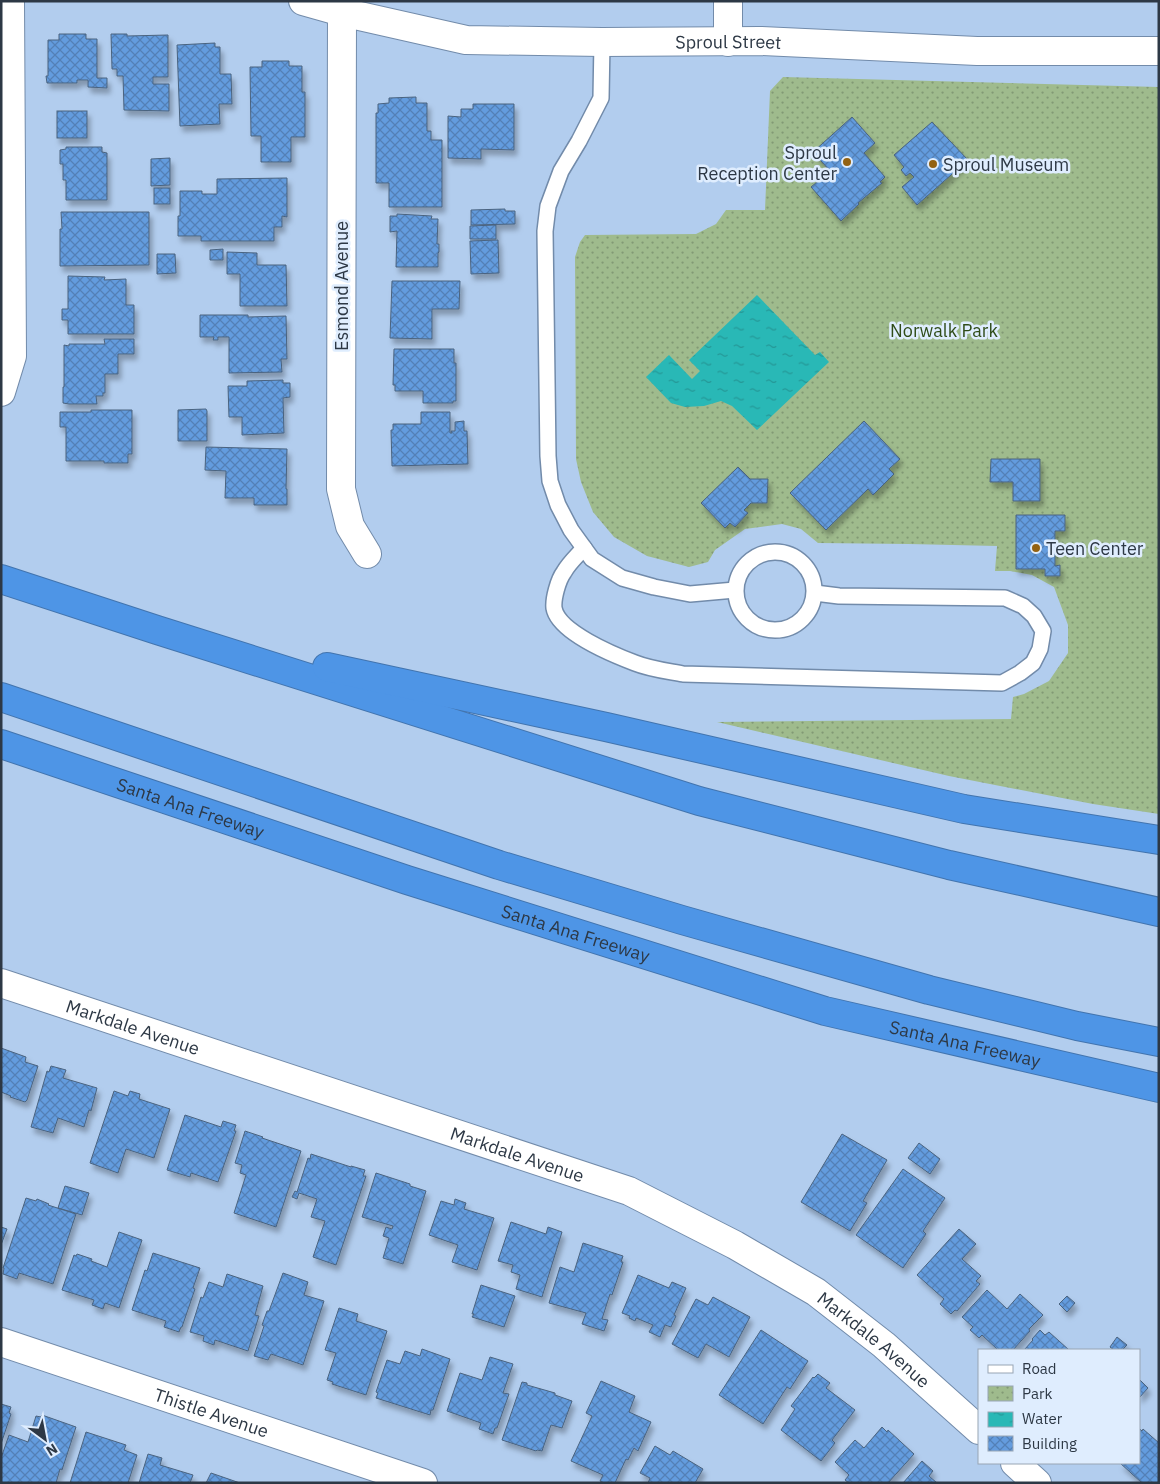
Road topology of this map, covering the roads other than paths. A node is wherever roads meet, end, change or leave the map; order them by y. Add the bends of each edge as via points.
1 (10, 1) edge
2 (303, 1) edge
3 (728, 1) edge
4 (342, 12) junction
5 (602, 42) junction
6 (728, 42) junction
7 (1159, 51) edge
8 (1, 392) edge
9 (584, 548) junction
10 (367, 554) dead end
11 (1, 579) edge
12 (735, 590) junction
13 (815, 593) junction
14 (157, 630) junction
15 (1, 697) edge
16 (1, 744) edge
17 (1159, 840) edge
18 (1159, 912) edge
19 (1, 983) edge
20 (1159, 1042) edge
21 (1159, 1088) edge
22 (1, 1342) edge
23 (978, 1429) edge
24 (1016, 1464) edge
25 (423, 1483) edge
26 (1037, 1483) edge

1 - 8 street via 12,356
2 - 4 street, Sproul Street
3 - 6 street
4 - 5 street, Sproul Street via 466,40
4 - 10 street, Esmond Avenue via 341,489 350,526
5 - 6 street, Sproul Street
5 - 9 lane via 602,98 561,171 548,206 545,231 550,481 558,505
6 - 7 street, Sproul Street via 977,51
9 - 12 lane via 592,559 622,578 654,587 690,594
9 - 13 lane via 563,572 554,609 563,624 574,633 636,664 683,674 1002,683 1033,663 1040,649 1043,631 1034,616 1023,606 1005,598
11 - 14 highway
12 - 13 lane via 738,606 748,620 762,629 776,631 789,628 805,616
12 - 13 lane via 742,569 751,559 769,552 798,559 813,581
14 - 17 highway via 964,809
14 - 18 highway via 699,801 949,865
15 - 20 highway via 499,865 682,920 929,990
16 - 21 highway, Santa Ana Freeway via 407,880 825,1011
19 - 23 street, Markdale Avenue via 629,1191 735,1244 816,1292 884,1345
22 - 25 street, Thistle Avenue
24 - 26 street

